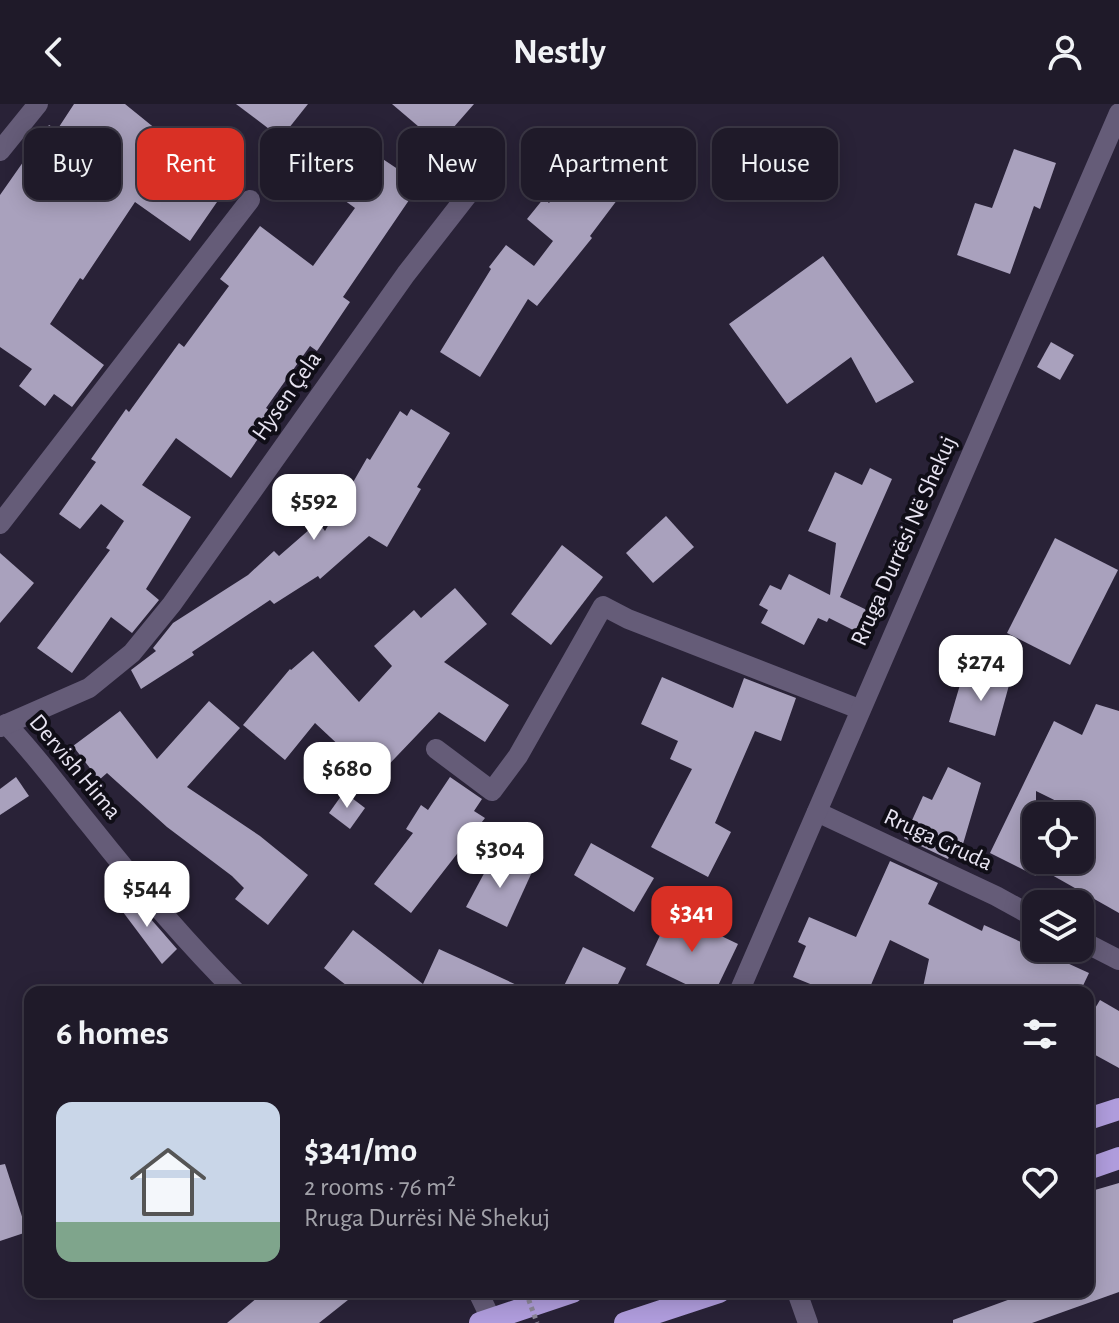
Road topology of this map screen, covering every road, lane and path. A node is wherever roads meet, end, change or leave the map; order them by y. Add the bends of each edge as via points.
1 (38, 104) edge
2 (1119, 113) edge
3 (0, 151) edge
4 (250, 200) dead end
5 (464, 200) edge
6 (0, 524) edge
7 (859, 709) junction
8 (3, 726) edge
9 (436, 749) dead end
10 (817, 812) junction
11 (1022, 910) edge
12 (1094, 947) edge
13 (1119, 960) edge
14 (230, 986) edge
15 (742, 986) edge
16 (1119, 1109) edge
17 (1094, 1117) edge
18 (1119, 1158) edge
19 (1094, 1167) edge
20 (480, 1298) edge
21 (528, 1298) edge
22 (554, 1298) edge
23 (701, 1298) edge
24 (799, 1298) edge
25 (486, 1321) edge
26 (537, 1323) edge
27 (625, 1323) edge
28 (808, 1323) edge

1 - 3 street
2 - 7 street, Rruga Durrësi Në Shekuj
4 - 6 street
5 - 8 street, Hysen Çela via 132,653 89,688
7 - 9 street via 603,606 518,756 492,791
7 - 10 street, Rruga Durrësi Në Shekuj
8 - 14 street, Dervish Hima via 37,755 88,824
10 - 11 street, Rruga Gruda
10 - 15 street, Rruga Durrësi Në Shekuj
12 - 13 street
16 - 17 highway
18 - 19 highway
20 - 25 street
21 - 26 path, bridge
22 - 25 highway
23 - 27 highway
24 - 28 street

